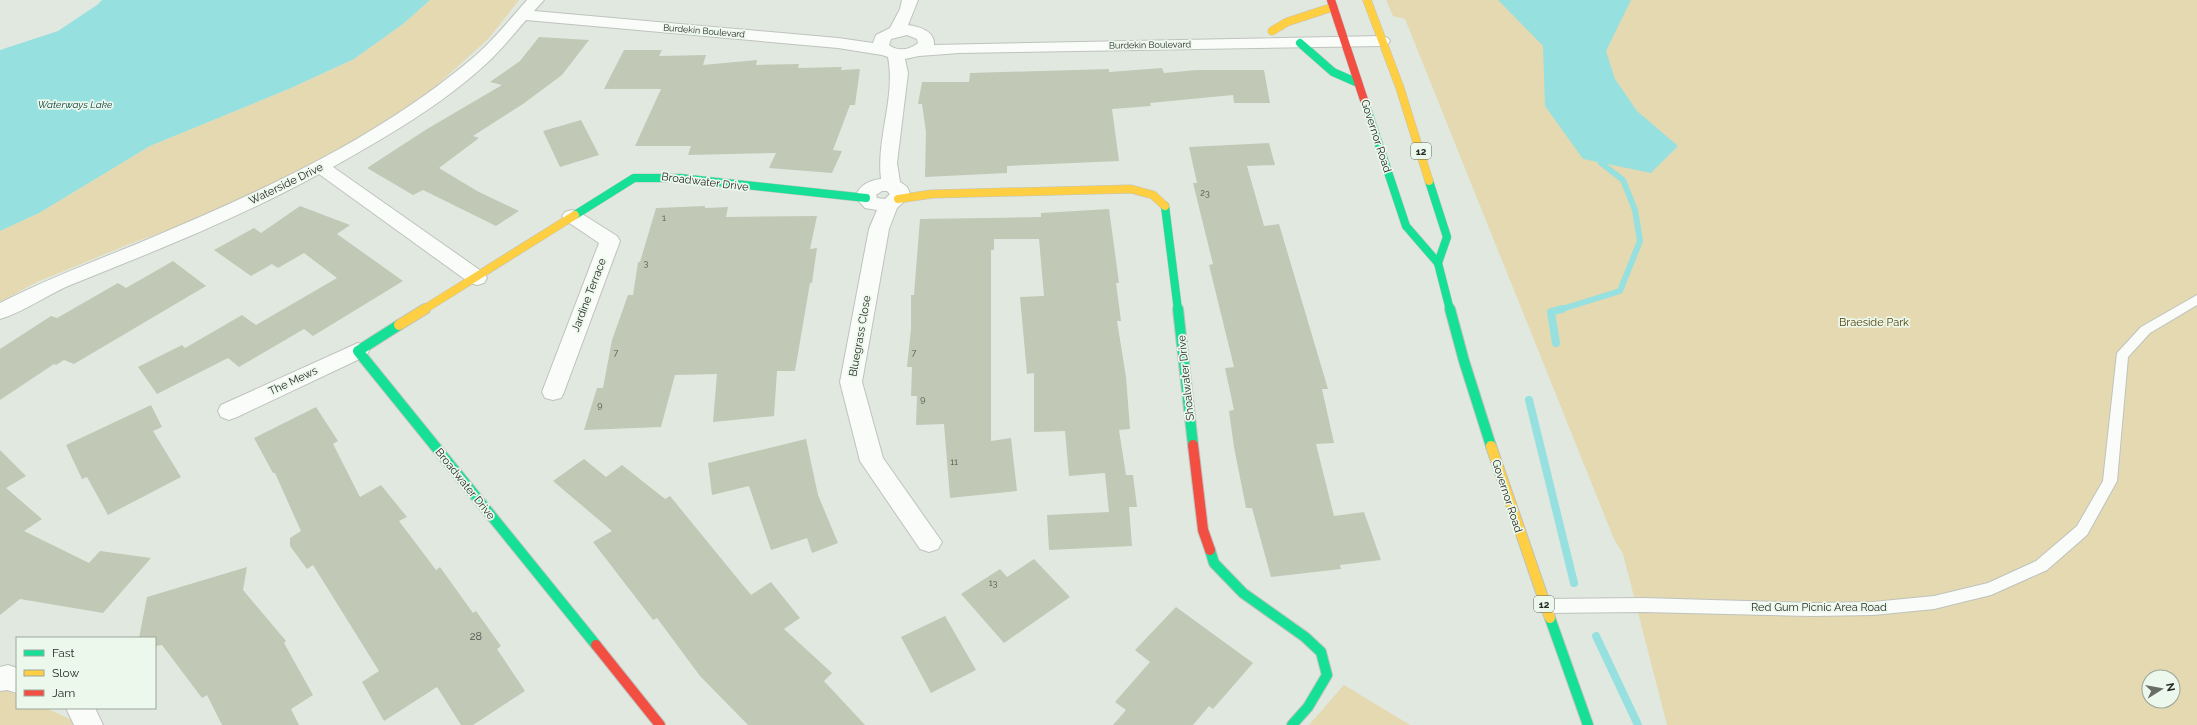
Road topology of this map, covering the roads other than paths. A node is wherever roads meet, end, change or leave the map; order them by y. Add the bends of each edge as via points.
1 (1367, 0) edge
2 (909, 4) edge
3 (1332, 4) edge
4 (532, 6) edge
5 (1272, 30) junction
6 (920, 33) junction
7 (1380, 35) junction
8 (1343, 36) junction
9 (1300, 42) junction
10 (899, 46) junction
11 (1358, 83) junction
12 (321, 167) junction
13 (841, 194) joint
14 (932, 194) joint
15 (884, 195) junction
16 (572, 216) junction
17 (1438, 263) junction
18 (477, 278) junction
19 (2197, 299) edge
20 (0, 312) edge
21 (358, 351) junction
22 (553, 392) dead end
23 (229, 411) dead end
24 (929, 542) dead end
25 (1544, 606) junction
26 (0, 679) edge
27 (16, 681) edge
28 (81, 709) edge
29 (89, 725) edge
30 (660, 725) edge
31 (1292, 725) edge
32 (1588, 725) edge

1 - 7 street, 12
2 - 6 street
2 - 10 street
3 - 5 street
3 - 8 street, Governor Road / 12
4 - 10 street, Burdekin Boulevard via 838,43
4 - 12 street, Waterside Drive via 482,59 446,88 370,139
5 - 6 street, Burdekin Boulevard via 959,38
5 - 8 street, Burdekin Boulevard
6 - 10 street, Burdekin Boulevard
6 - 10 street via 926,44
7 - 8 street, Burdekin Boulevard
7 - 17 street, 12 via 1447,237
8 - 9 street, Burdekin Boulevard
8 - 11 street, Governor Road / 12
9 - 10 street, Burdekin Boulevard via 959,48
9 - 11 street via 1333,72
10 - 15 street via 900,73
11 - 17 street, Governor Road / 12 via 1406,226
12 - 18 street
12 - 20 street, Waterside Drive via 278,189 146,247 52,285
13 - 15 street, Broadwater Drive
13 - 16 street, Broadwater Drive via 659,176 634,178
14 - 15 street, Shoalwater Drive
14 - 31 street, Shoalwater Drive via 1131,189 1151,193 1163,201 1167,212 1203,530 1214,563 1243,593 1304,636 1321,652 1328,675 1308,707
15 - 24 street, Bluegrass Close via 851,382 872,461
16 - 18 street, Broadwater Drive
16 - 22 street, Jardine Terrace via 610,241
17 - 25 street, Governor Road / 12 via 1464,361 1499,475
18 - 21 street, Broadwater Drive
19 - 25 lane, Red Gum Picnic Area Road via 2142,332 2129,343 2122,356 2110,480 2103,499 2083,527 2056,555 2030,573 1994,588 1916,606 1841,610 1654,604
21 - 23 street, The Mews
21 - 30 street, Broadwater Drive
25 - 32 street, Governor Road / 12
26 - 27 street via 8,677
28 - 29 street

